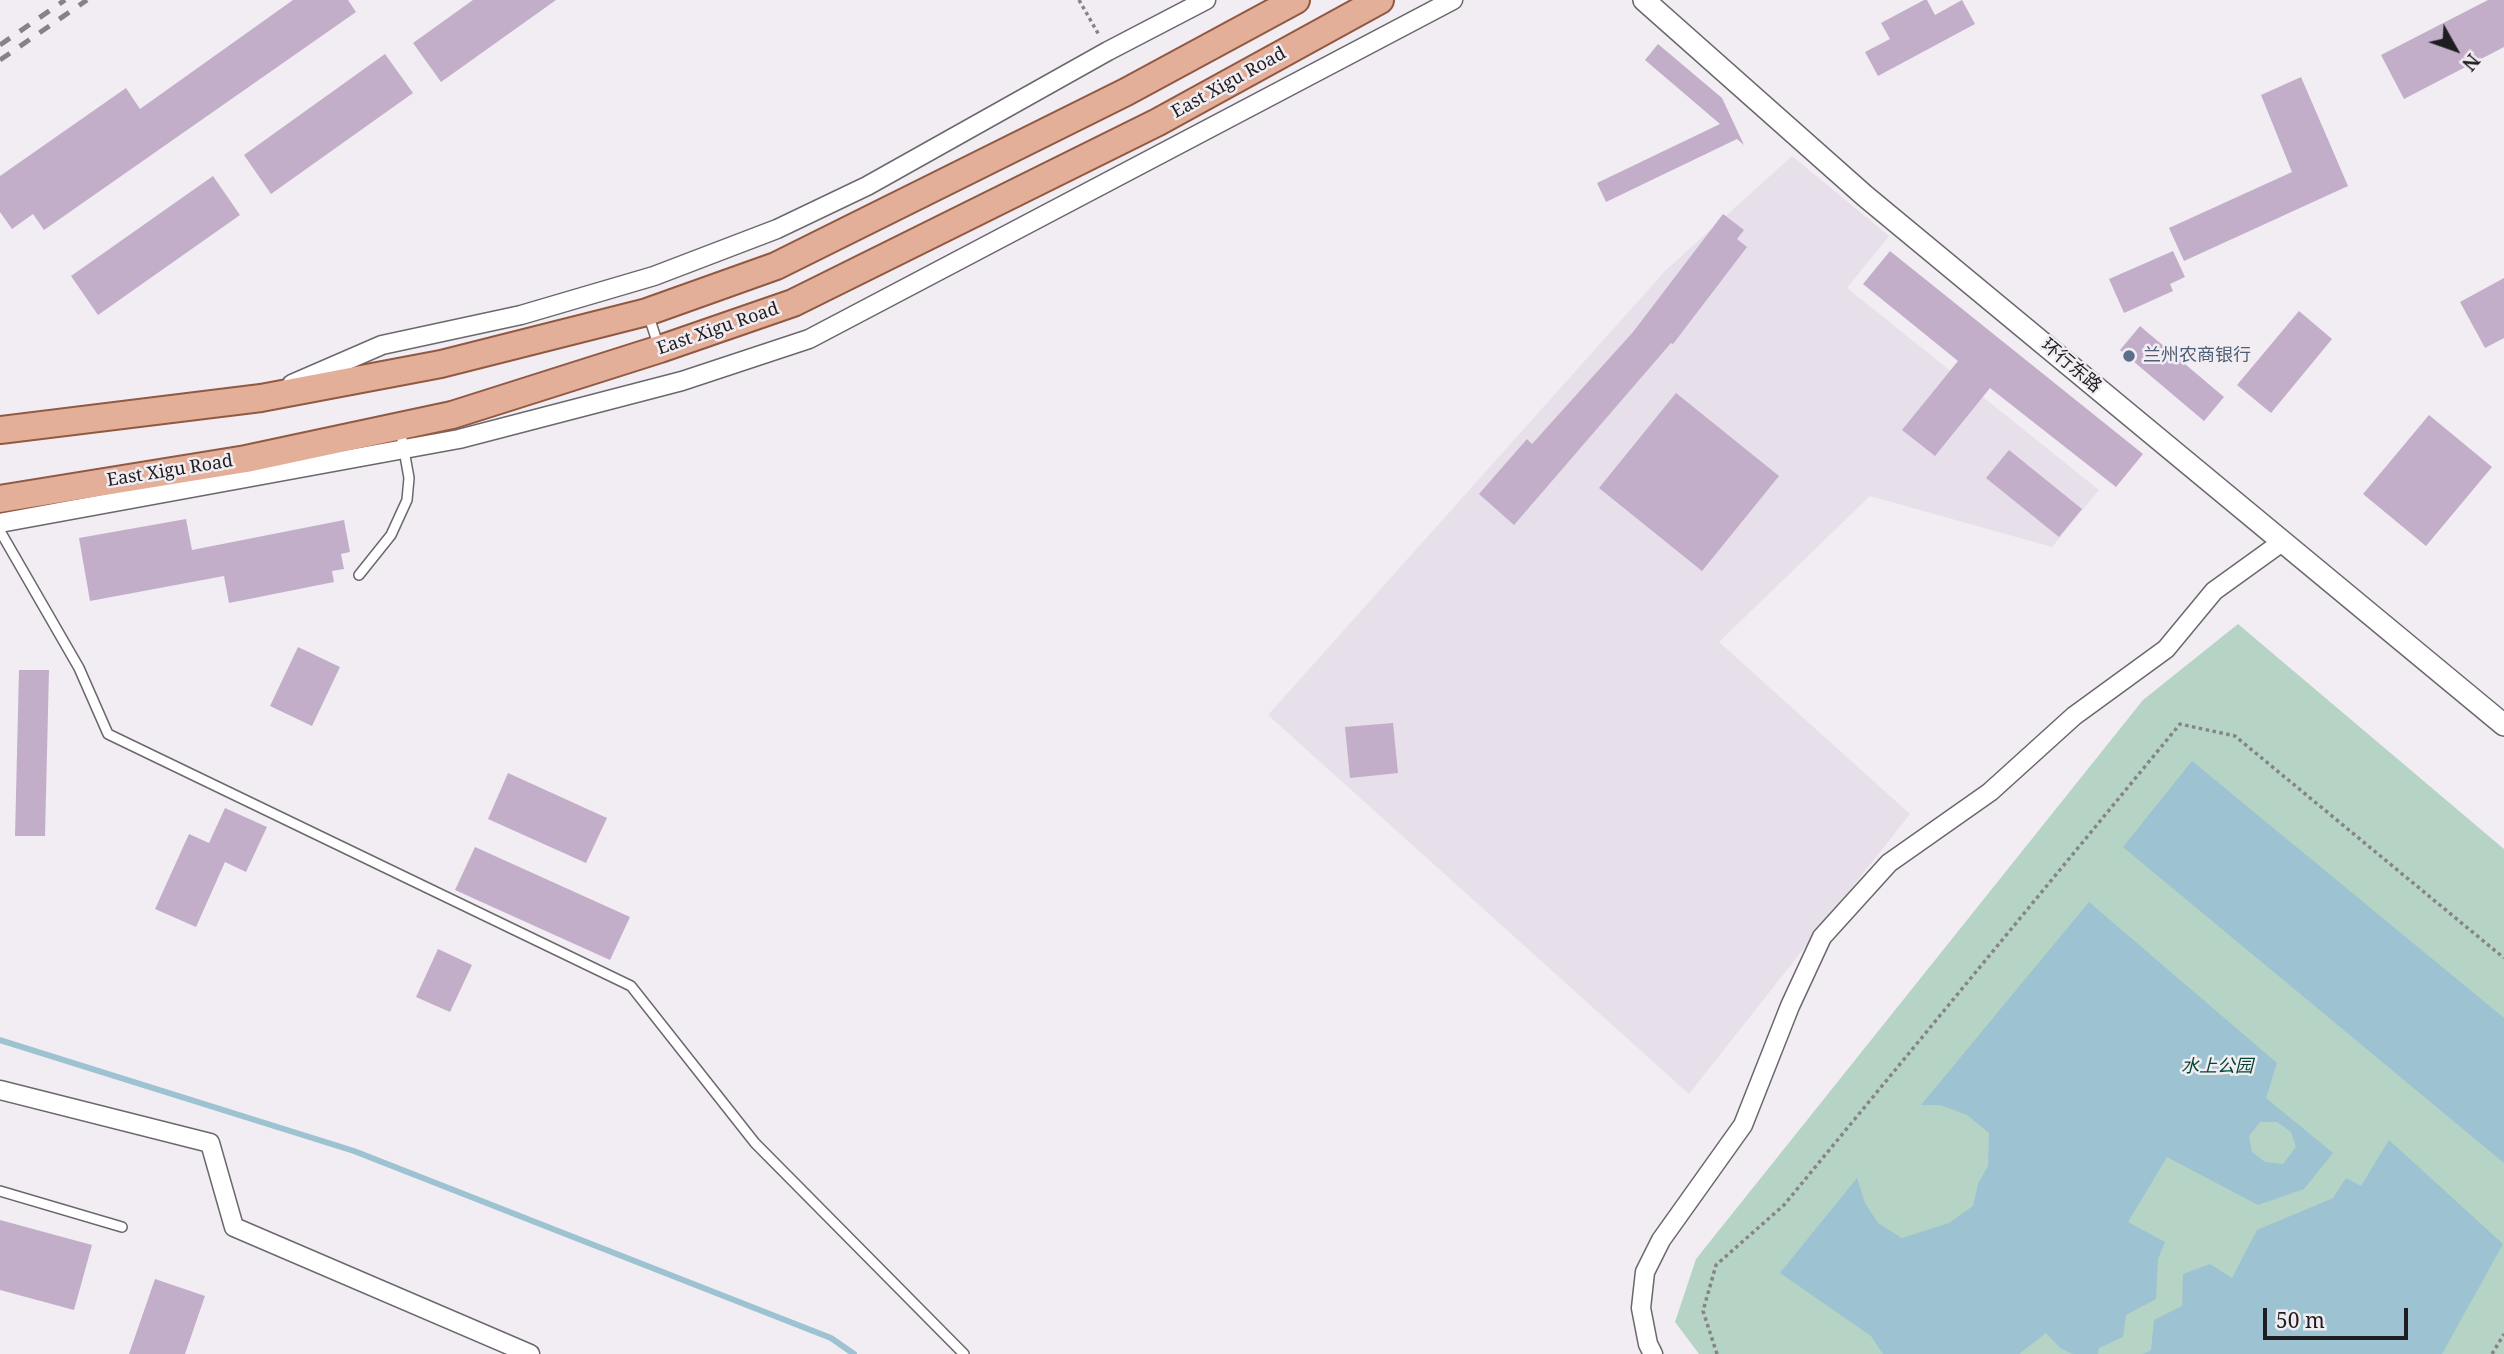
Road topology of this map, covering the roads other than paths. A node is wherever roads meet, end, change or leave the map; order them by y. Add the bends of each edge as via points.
1 (1206, 0) edge
2 (1296, 0) edge
3 (1380, 0) edge
4 (1453, 0) edge
5 (1644, 0) edge
6 (647, 313) junction
7 (660, 349) junction
8 (261, 398) junction
9 (0, 430) edge
10 (402, 437) junction
11 (0, 499) edge
12 (0, 523) edge
13 (0, 531) edge
14 (2282, 542) junction
15 (359, 575) dead end
16 (2504, 724) edge
17 (0, 1090) edge
18 (0, 1191) edge
19 (122, 1227) dead end
20 (530, 1354) edge
21 (964, 1354) edge
22 (1653, 1354) edge

1 - 8 street via 867,186 777,229 654,276 382,345
2 - 6 main road via 1126,92 776,266
3 - 7 main road, East Xigu Road via 1158,122 793,303
4 - 10 street via 809,339 591,407
5 - 14 street, 环行东路 via 1866,196
6 - 7 lane
6 - 8 main road via 441,364
7 - 10 main road, East Xigu Road via 452,415
8 - 9 main road
10 - 11 main road, East Xigu Road
10 - 12 street
10 - 15 lane via 409,478 401,517
13 - 21 lane via 79,668 108,734 631,986 755,1143
14 - 16 street, 环行东路
14 - 22 street via 2214,591 2166,649 2074,716 1990,792 1889,863 1822,937 1743,1125 1661,1240 1646,1272 1641,1308
17 - 20 street via 210,1143 234,1227
18 - 19 lane

